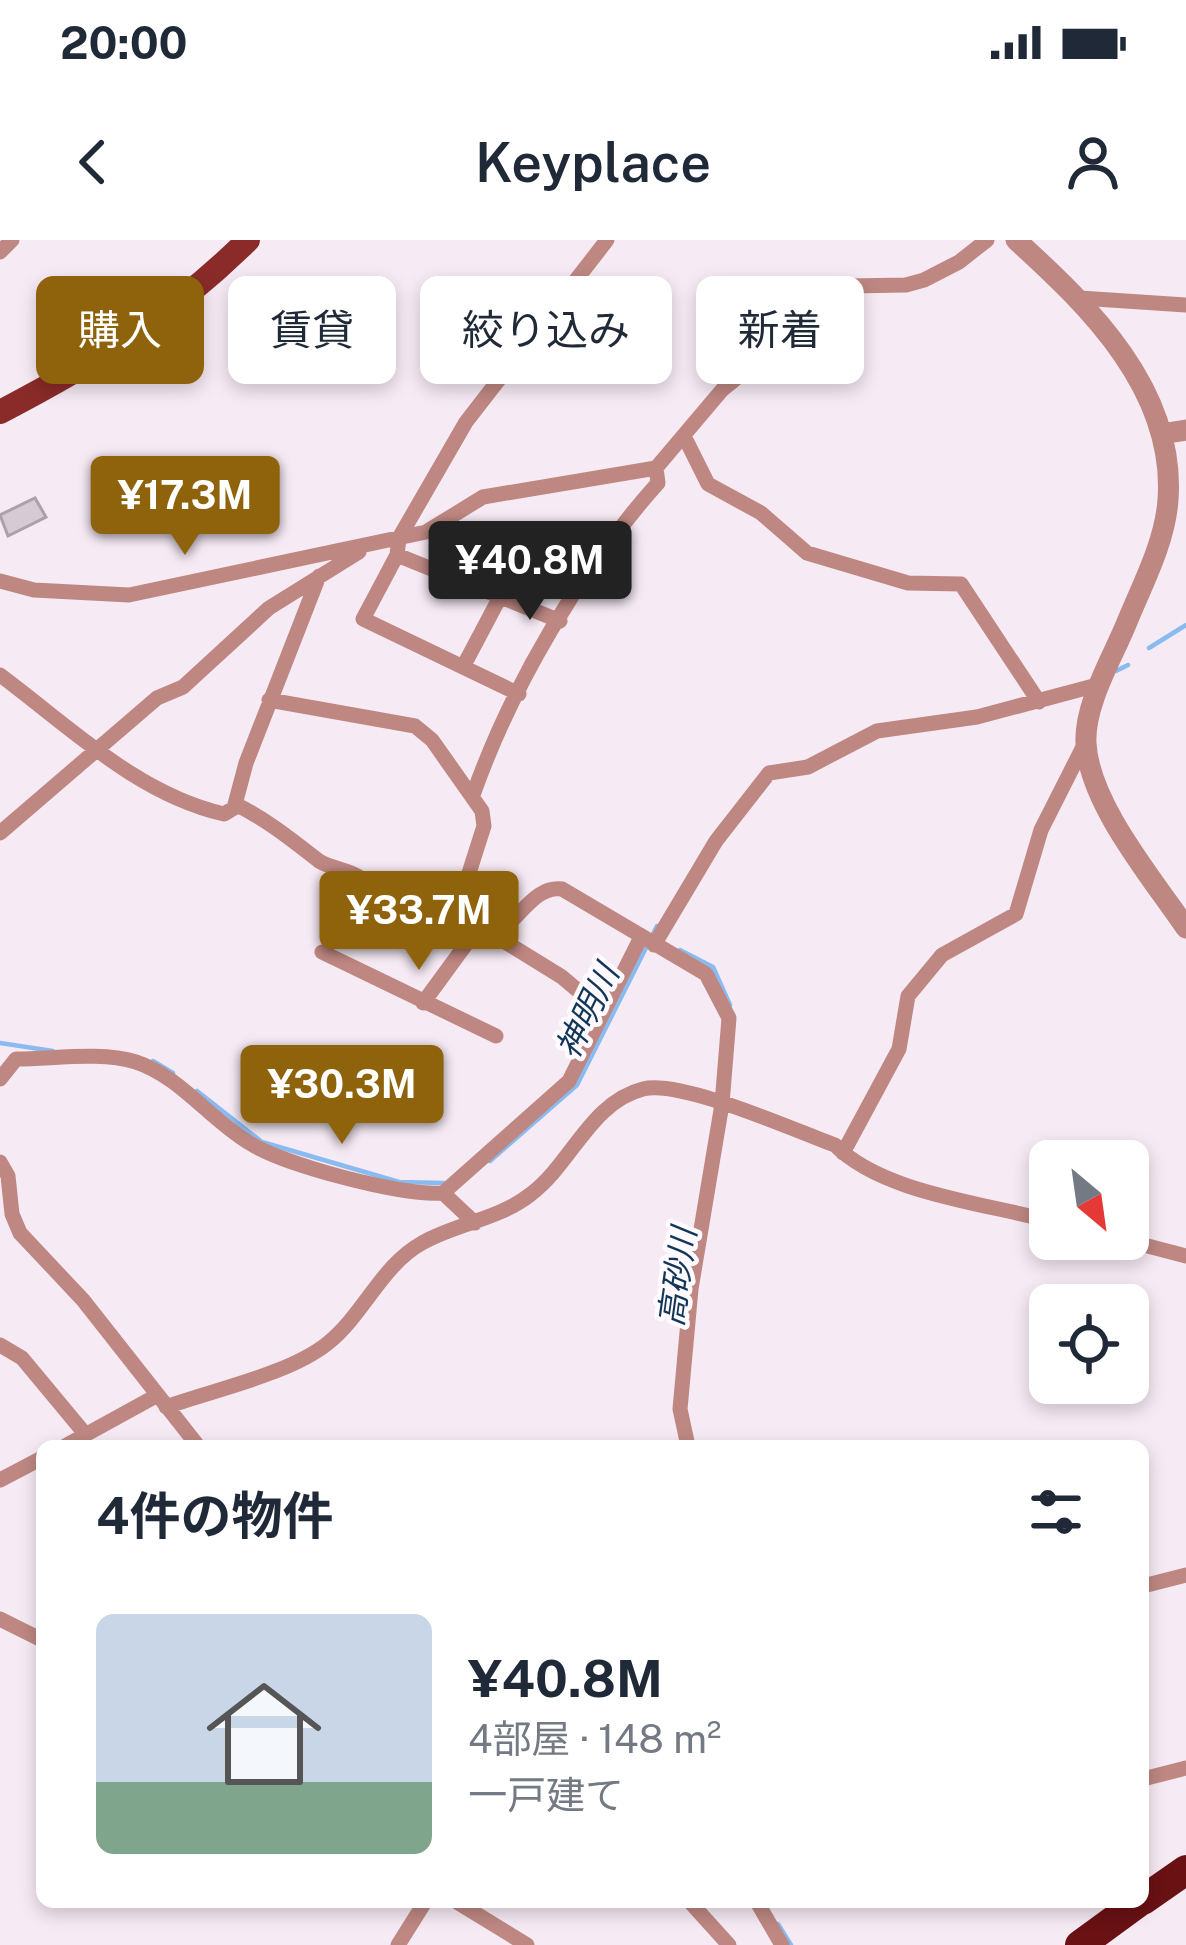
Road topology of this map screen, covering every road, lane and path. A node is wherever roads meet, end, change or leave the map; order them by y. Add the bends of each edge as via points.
1 (12, 240) edge
2 (248, 240) edge
3 (607, 240) edge
4 (987, 240) edge
5 (1016, 240) edge
6 (0, 252) edge
7 (1080, 298) junction
8 (1186, 305) edge
9 (0, 412) edge
10 (1186, 430) edge
11 (1161, 434) junction
12 (684, 436) junction
13 (656, 469) junction
14 (398, 547) junction
15 (367, 548) junction
16 (319, 576) junction
17 (0, 581) edge
18 (500, 597) junction
19 (560, 621) junction
20 (463, 667) junction
21 (0, 675) edge
22 (1101, 684) junction
23 (519, 694) junction
24 (269, 700) junction
25 (1040, 702) junction
26 (1086, 741) junction
27 (96, 749) junction
28 (473, 795) junction
29 (235, 804) junction
30 (0, 833) edge
31 (1186, 928) edge
32 (464, 933) junction
33 (494, 935) junction
34 (648, 941) junction
35 (322, 952) dead end
36 (422, 1003) junction
37 (602, 1011) junction
38 (496, 1036) dead end
39 (0, 1078) edge
40 (722, 1104) junction
41 (843, 1153) junction
42 (0, 1162) edge
43 (443, 1192) junction
44 (1029, 1216) edge
45 (475, 1223) junction
46 (1149, 1246) edge
47 (1186, 1256) edge
48 (0, 1345) edge
49 (161, 1401) junction
50 (86, 1435) junction
51 (76, 1440) edge
52 (193, 1440) edge
53 (687, 1440) edge
54 (36, 1461) edge
55 (0, 1480) edge
56 (1186, 1575) edge
57 (1149, 1584) edge
58 (0, 1618) edge
59 (36, 1637) edge
60 (1186, 1768) edge
61 (1149, 1777) edge
62 (1186, 1870) edge
63 (1149, 1895) edge
64 (421, 1908) edge
65 (467, 1908) edge
66 (695, 1908) edge
67 (760, 1908) edge
68 (1131, 1908) edge
69 (724, 1944) edge
70 (398, 1945) edge
71 (527, 1945) edge
72 (782, 1945) edge
73 (1080, 1945) edge

1 - 6 street
2 - 9 main road via 150,326
3 - 14 street via 466,422
4 - 12 street via 924,280 849,286 722,390
5 - 7 street
7 - 8 street
7 - 11 street via 1116,341
10 - 11 street
11 - 22 street via 1168,503
12 - 13 street
12 - 25 street via 708,484 761,513 806,554 908,583 961,584
13 - 14 street via 483,497
13 - 19 street via 658,483 606,541
14 - 15 street
14 - 18 street
14 - 20 street via 363,619
15 - 16 street
15 - 17 street via 129,595
16 - 24 street
16 - 27 street
18 - 19 street
18 - 20 street
19 - 23 street
20 - 23 street
21 - 27 street
22 - 25 street
22 - 26 street
23 - 28 street
24 - 28 street via 415,726
24 - 29 street
25 - 34 street via 878,730 808,767 769,773
26 - 31 street via 1108,810
26 - 41 street via 1041,830 1016,914 942,955 908,995 898,1049
27 - 29 street via 195,808 224,814
27 - 30 street
28 - 32 street via 484,826 462,895
29 - 32 street via 362,880 376,899
32 - 33 street
32 - 36 street
33 - 34 street via 553,888
33 - 37 street
34 - 37 street
34 - 40 street via 706,974 728,1018
35 - 36 street
36 - 38 street
37 - 43 street via 569,1082
39 - 43 street via 16,1059 122,1058 155,1071 251,1145 387,1187
40 - 41 street
40 - 45 street via 662,1086 624,1096 532,1193
40 - 53 street via 691,1289 680,1409
41 - 44 street via 889,1180
42 - 49 street via 20,1233
43 - 45 street
45 - 49 street via 404,1256 329,1343
46 - 47 street
48 - 50 street via 22,1358
49 - 50 street
49 - 52 street
50 - 51 street
54 - 55 street
56 - 57 street
58 - 59 street
60 - 61 street
62 - 63 highway
64 - 70 street
65 - 71 street
66 - 69 street
67 - 72 street
68 - 73 highway

